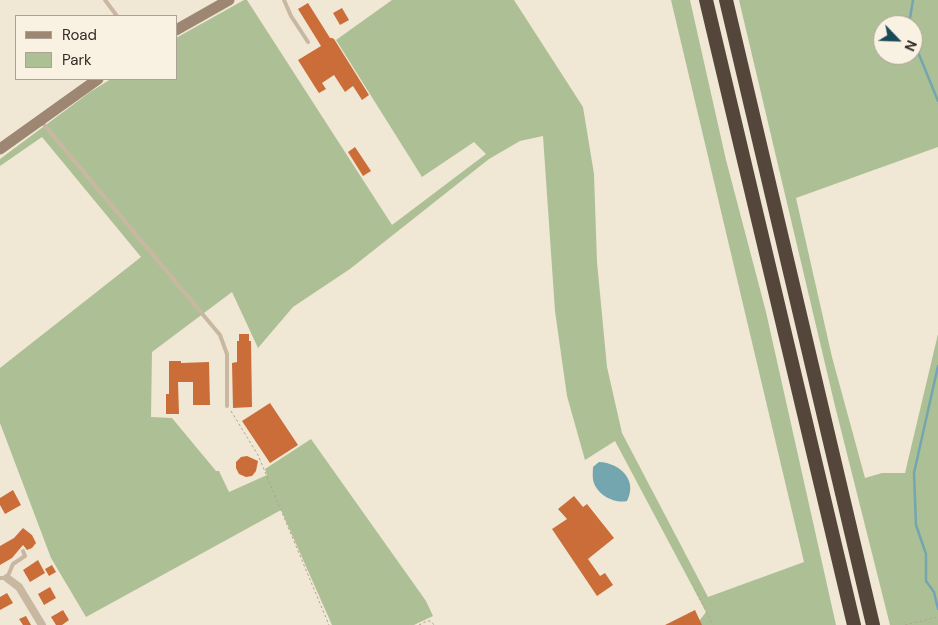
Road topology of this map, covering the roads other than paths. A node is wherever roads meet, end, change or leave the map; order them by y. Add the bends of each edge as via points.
1 (105, 0) edge
2 (229, 0) edge
3 (284, 0) edge
4 (706, 0) edge
5 (726, 0) edge
6 (116, 15) edge
7 (178, 29) edge
8 (308, 42) dead end
9 (97, 80) edge
10 (40, 120) junction
11 (0, 149) edge
12 (228, 406) road end
13 (23, 551) dead end
14 (4, 578) edge
15 (873, 624) edge
16 (42, 625) edge
17 (854, 625) edge

1 - 6 lane
2 - 7 main road
3 - 8 lane
4 - 17 highway
5 - 15 highway
9 - 10 main road
10 - 11 main road
10 - 12 lane via 220,335 227,354
13 - 14 lane via 25,556 13,564
14 - 16 street via 19,586

